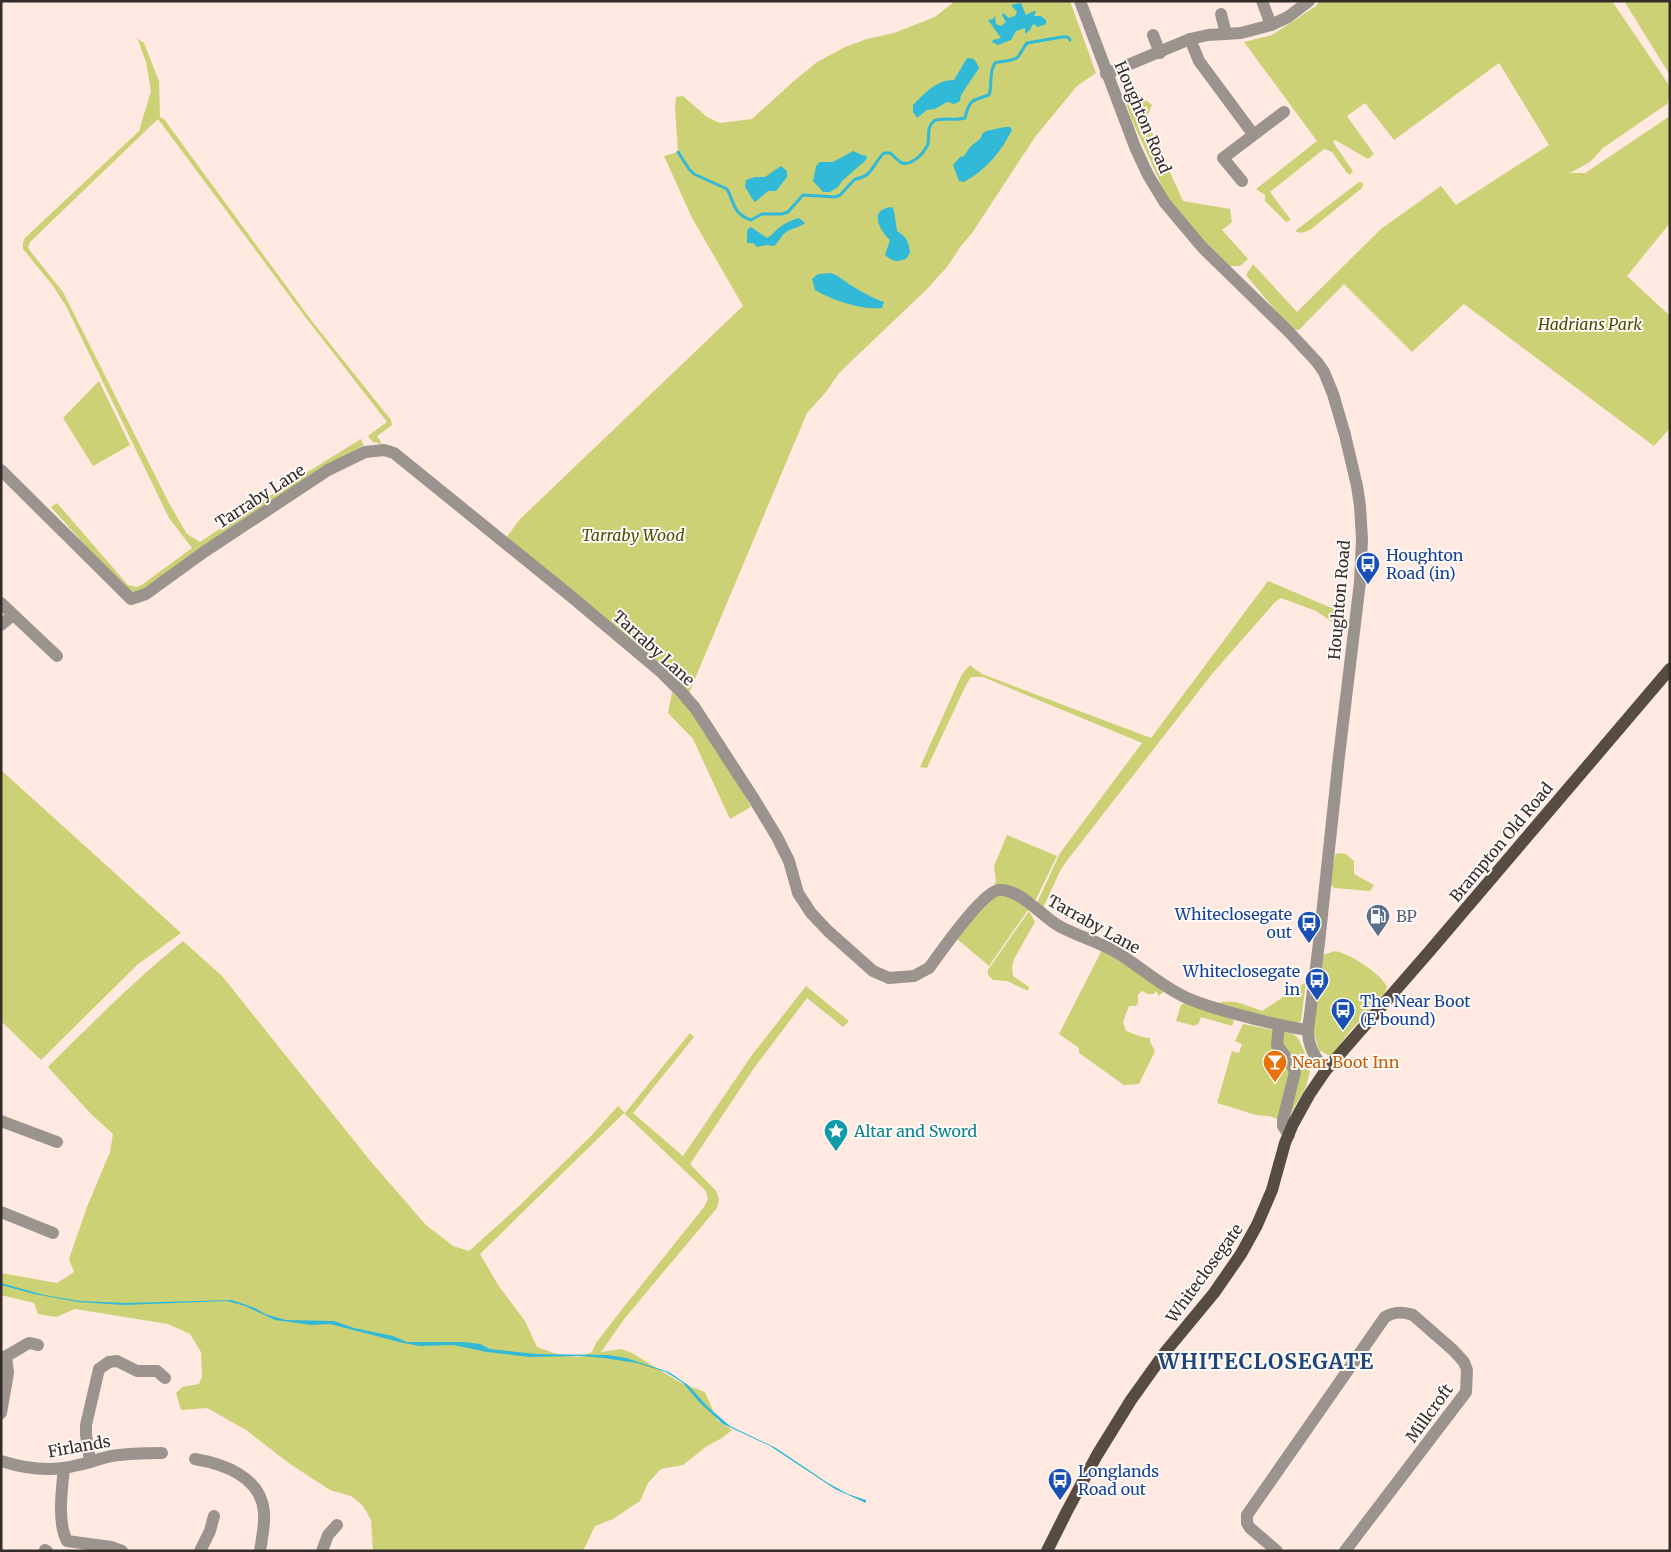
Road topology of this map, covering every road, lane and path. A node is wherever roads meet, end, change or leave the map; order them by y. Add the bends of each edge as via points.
1 (1080, 1) edge
2 (1262, 1) edge
3 (1310, 1) edge
4 (1221, 14) dead end
5 (1271, 25) junction
6 (1226, 34) junction
7 (1153, 35) dead end
8 (1190, 39) junction
9 (1160, 52) junction
10 (1106, 74) junction
11 (1284, 112) dead end
12 (1253, 134) junction
13 (1242, 180) dead end
14 (1, 470) edge
15 (1, 603) edge
16 (13, 615) junction
17 (1, 625) edge
18 (57, 656) dead end
19 (1670, 669) edge
20 (1279, 1025) junction
21 (1308, 1030) junction
22 (1357, 1037) joint
23 (1326, 1070) junction
24 (1, 1121) edge
25 (1289, 1134) junction
26 (57, 1142) dead end
27 (1, 1212) edge
28 (53, 1233) dead end
29 (38, 1345) dead end
30 (4, 1352) edge
31 (157, 1358) dead end
32 (150, 1370) junction
33 (165, 1378) dead end
34 (1, 1413) edge
35 (162, 1453) dead end
36 (195, 1459) dead end
37 (90, 1460) junction
38 (1, 1461) edge
39 (64, 1468) junction
40 (214, 1516) dead end
41 (337, 1525) dead end
42 (63, 1546) edge
43 (122, 1551) edge
44 (200, 1551) edge
45 (260, 1551) edge
46 (322, 1551) edge
47 (1047, 1551) edge
48 (1278, 1551) edge
49 (1345, 1551) edge

1 - 10 street, Houghton Road
2 - 5 street
3 - 5 street
4 - 6 street
5 - 6 street via 1241,34
6 - 8 street
7 - 9 street
8 - 9 street
8 - 12 street via 1199,61
9 - 10 street
10 - 21 street, Houghton Road via 1135,147 1165,203 1202,247 1317,362 1333,394 1357,486 1362,539 1360,582
11 - 12 street
12 - 13 street via 1223,158
14 - 20 street, Tarraby Lane via 131,599 146,594 328,470 365,452 384,450 394,453 573,598 683,694 777,837 789,861 798,893 806,905 828,931 872,971 889,978 921,974 987,895 997,890 1006,891 1028,901 1058,926 1114,951 1188,998
15 - 16 street
16 - 17 street
16 - 18 street
19 - 22 main road, Brampton Old Road
20 - 21 street, Tarraby Lane
20 - 25 street via 1277,1045 1295,1072 1283,1120
21 - 23 street, Houghton Road via 1313,1054
22 - 23 main road, Whiteclosegate
23 - 25 main road, Whiteclosegate
24 - 26 street
25 - 47 main road, Whiteclosegate via 1272,1190 1241,1254 1131,1400 1097,1455
27 - 28 street
29 - 30 street via 30,1343 18,1351
30 - 34 street via 8,1373
31 - 32 street
32 - 33 street
32 - 37 street via 137,1371 117,1361 99,1369 86,1425
35 - 37 street, Firlands
36 - 45 street via 230,1468 259,1494 264,1513
37 - 39 street, Firlands
38 - 39 street, Firlands via 33,1468
39 - 42 street
40 - 44 street
41 - 46 street via 328,1535
42 - 43 street via 111,1546
48 - 49 street, Millcroft via 1250,1528 1246,1523 1247,1515 1384,1317 1405,1312 1459,1355 1467,1370 1466,1392

